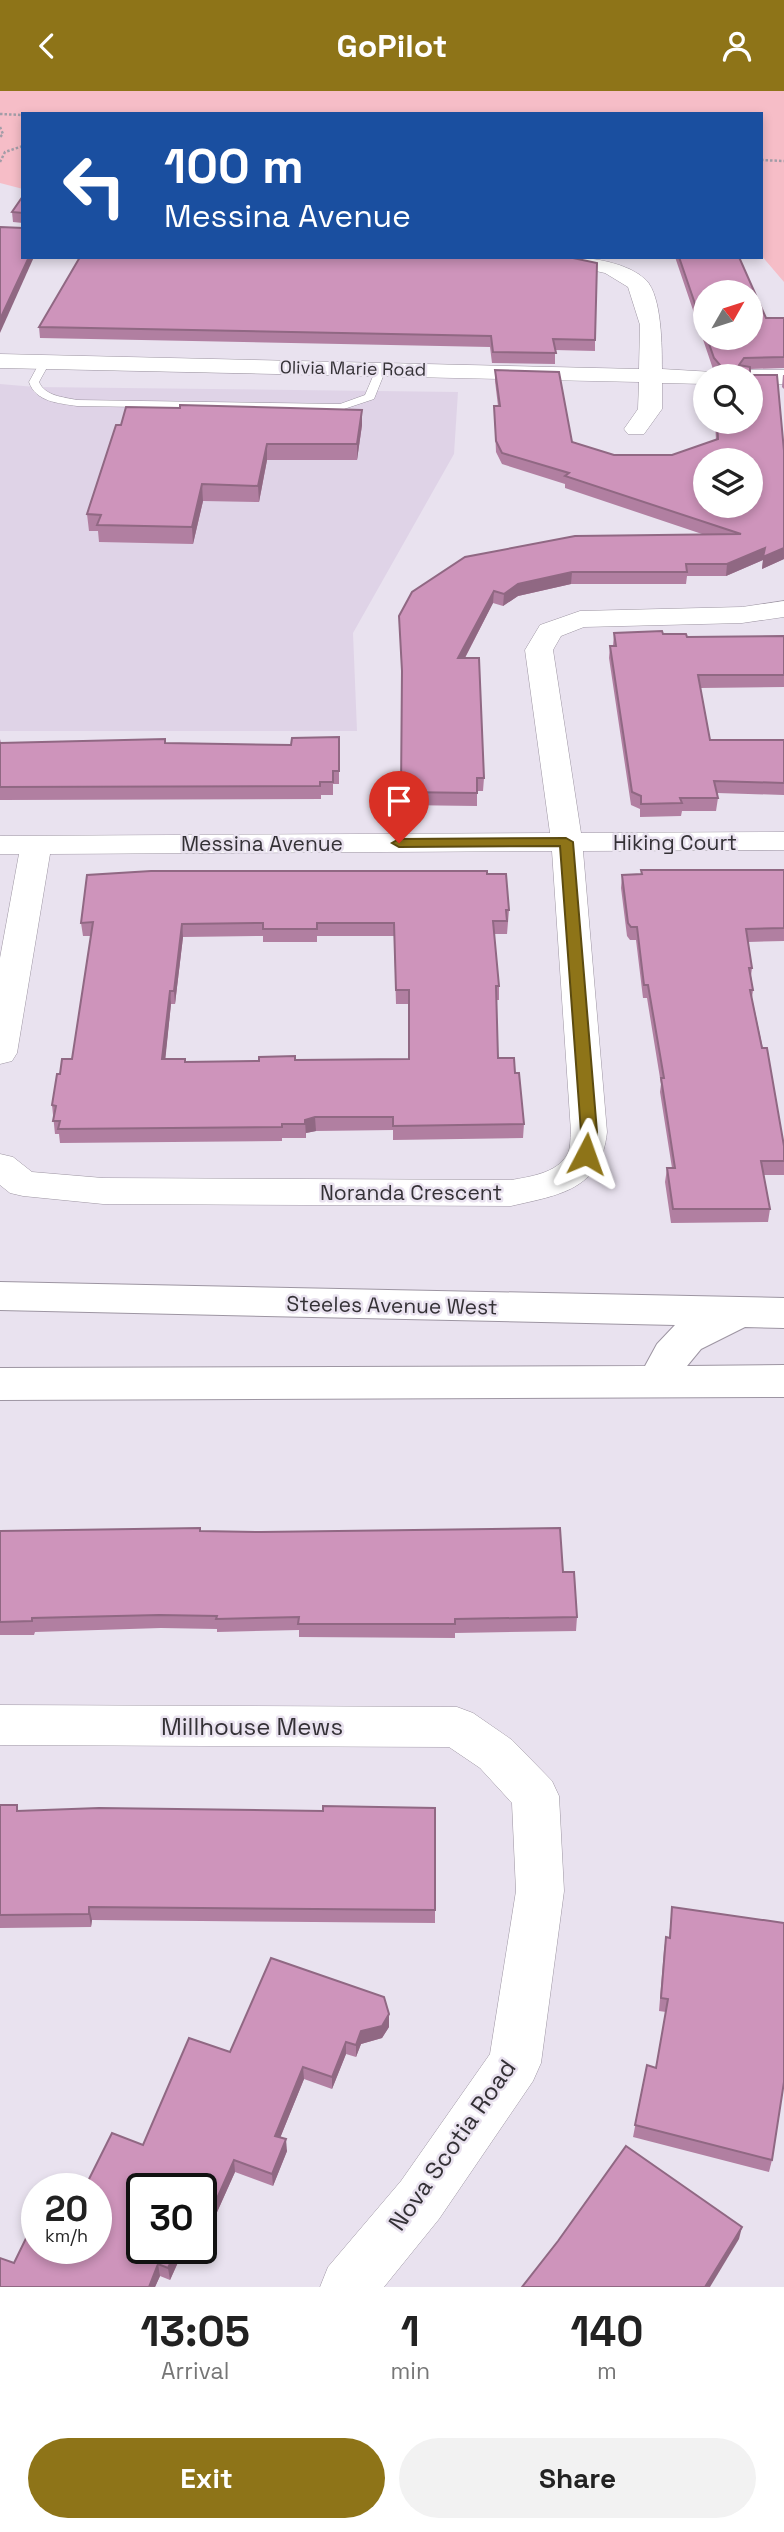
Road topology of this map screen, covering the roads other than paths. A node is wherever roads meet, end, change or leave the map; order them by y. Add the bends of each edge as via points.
1 (539, 259) edge
2 (0, 361) edge
3 (45, 362) junction
4 (381, 369) junction
5 (648, 376) junction
6 (693, 377) edge
7 (763, 377) edge
8 (784, 377) edge
9 (636, 429) dead end
10 (784, 609) edge
11 (784, 841) edge
12 (566, 842) junction
13 (0, 845) edge
14 (36, 845) junction
15 (0, 1052) edge
16 (0, 1166) edge
17 (0, 1296) edge
18 (739, 1313) junction
19 (784, 1313) edge
20 (784, 1381) edge
21 (659, 1383) junction
22 (0, 1384) edge
23 (0, 1725) edge
24 (496, 1754) joint
25 (348, 2287) edge

1 - 5 street via 612,268 638,284 651,325
2 - 3 street, Olivia Marie Road
3 - 4 street, Olivia Marie Road
3 - 4 lane via 34,382 41,394 69,402 100,403 348,406 373,394
4 - 5 street, Olivia Marie Road
5 - 6 street, Olivia Marie Road
5 - 9 street via 650,409
7 - 8 street
10 - 12 street via 742,615 580,619 550,631 539,650
11 - 12 street, Hiking Court
12 - 14 street, Messina Avenue
12 - 16 street, Noranda Crescent via 589,1132 586,1154 573,1173 511,1193 103,1191 23,1184
13 - 14 street, Messina Avenue
14 - 15 street
17 - 18 main road, Steeles Avenue West
18 - 19 main road, Steeles Avenue West
18 - 21 main road via 692,1332 669,1353
20 - 21 main road
21 - 22 main road
23 - 24 street, Millhouse Mews via 457,1727
24 - 25 street, Nova Scotia Road via 535,1796 540,1891 514,2063 419,2200

